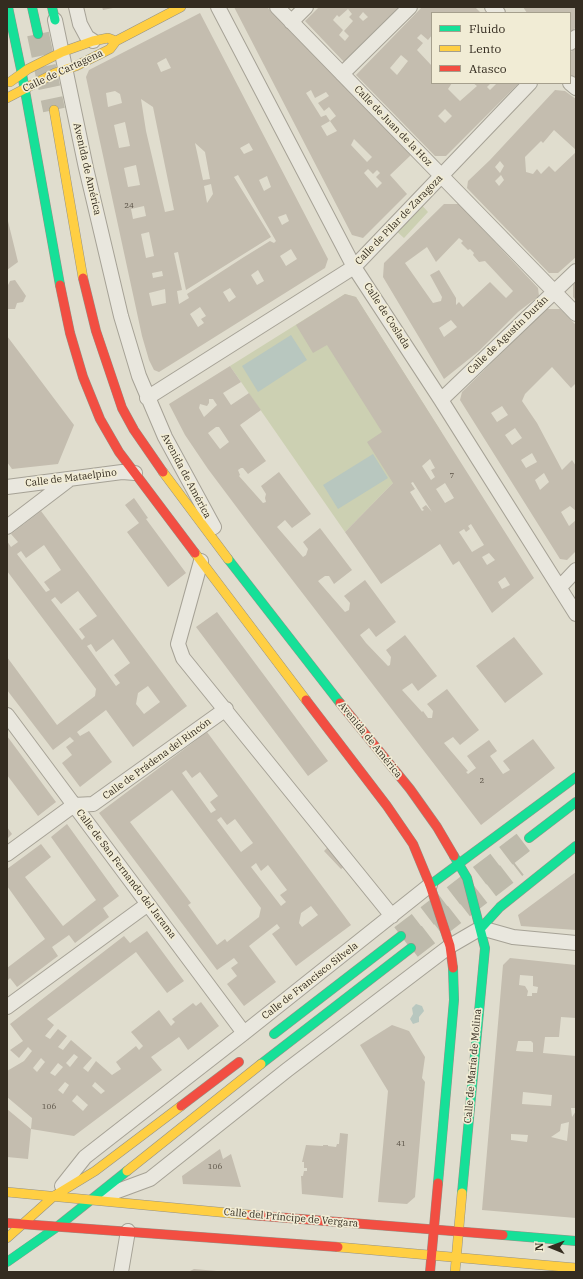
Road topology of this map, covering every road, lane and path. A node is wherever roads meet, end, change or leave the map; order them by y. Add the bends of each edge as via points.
1 (8, 7) edge
2 (32, 7) edge
3 (76, 7) edge
4 (181, 7) edge
5 (218, 7) edge
6 (276, 7) edge
7 (306, 7) edge
8 (410, 7) edge
9 (54, 14) edge
10 (291, 22) junction
11 (38, 34) tunnel mouth
12 (93, 41) junction
13 (116, 41) junction
14 (62, 52) junction
15 (66, 70) junction
16 (22, 74) junction
17 (342, 74) junction
18 (529, 84) edge
19 (7, 85) edge
20 (25, 89) junction
21 (7, 98) edge
22 (54, 110) tunnel mouth
23 (441, 176) junction
24 (354, 267) junction
25 (576, 270) edge
26 (553, 291) junction
27 (576, 314) edge
28 (147, 398) junction
29 (441, 400) junction
30 (135, 473) junction
31 (70, 478) junction
32 (7, 486) edge
33 (7, 527) edge
34 (228, 559) junction
35 (201, 561) junction
36 (576, 570) edge
37 (560, 587) junction
38 (576, 614) edge
39 (226, 709) junction
40 (7, 716) edge
41 (576, 777) edge
42 (576, 802) edge
43 (74, 805) junction
44 (529, 838) tunnel mouth
45 (576, 846) edge
46 (7, 854) edge
47 (459, 864) junction
48 (430, 886) junction
49 (148, 904) junction
50 (392, 916) junction
51 (481, 928) junction
52 (401, 936) tunnel mouth
53 (576, 943) edge
54 (450, 946) junction
55 (411, 948) tunnel mouth
56 (7, 1007) edge
57 (244, 1033) junction
58 (265, 1041) dead end
59 (247, 1055) dead end
60 (7, 1192) edge
61 (54, 1196) junction
62 (90, 1201) junction
63 (7, 1223) edge
64 (24, 1224) junction
65 (57, 1227) junction
66 (434, 1230) junction
67 (128, 1232) junction
68 (458, 1232) junction
69 (7, 1238) edge
70 (576, 1241) edge
71 (432, 1256) junction
72 (456, 1258) junction
73 (7, 1262) edge
74 (576, 1268) edge
75 (121, 1272) edge
76 (430, 1272) edge
77 (455, 1272) edge

1 - 16 main road
2 - 11 main road
3 - 12 street via 80,24 87,37
4 - 13 main road, Calle de Cartagena
5 - 24 street, Calle de Coslada
6 - 10 street, Calle de Juan de la Hoz
7 - 10 street
8 - 17 street
9 - 14 street, Avenida de América
10 - 17 street, Calle de Juan de la Hoz
12 - 13 main road, Calle de Cartagena via 108,38
12 - 14 main road, Calle de Cartagena
13 - 15 main road, Calle de Cartagena via 110,49
14 - 15 street, Avenida de América
14 - 16 main road, Calle de Cartagena
15 - 20 main road, Calle de Cartagena
15 - 28 street, Avenida de América via 121,316
16 - 19 main road, Calle de Cartagena
16 - 20 main road
17 - 23 street, Calle de Juan de la Hoz
18 - 23 street, Calle de Pilar de Zaragoza
20 - 21 main road, Calle de Cartagena
20 - 30 main road via 51,244 70,333 100,418 110,438
22 - 34 main road via 84,282 96,331 122,408 159,466
23 - 24 street, Calle de Pilar de Zaragoza
23 - 26 street, Calle de Juan de la Hoz
24 - 28 street, Calle de Pilar de Zaragoza
24 - 29 street, Calle de Coslada
25 - 26 street, Calle de Agustín Durán
26 - 27 street, Calle de Juan de la Hoz
26 - 29 street, Calle de Agustín Durán
28 - 34 street, Avenida de América
29 - 37 street, Calle de Coslada
30 - 31 street, Calle de Mataelpino
30 - 35 main road
31 - 32 street, Calle de Mataelpino
31 - 33 street
34 - 47 main road, Avenida de América via 410,789
35 - 39 street via 178,644 183,658
35 - 48 main road via 387,806 413,844
36 - 37 street
37 - 38 street, Calle de Coslada
39 - 43 street, Calle de Prádena del Rincón via 93,804
39 - 50 street
40 - 43 street, Calle de San Fernando del Jarama
41 - 47 main road, Calle de Francisco Silvela
42 - 44 main road
43 - 46 street
43 - 49 street, Calle de San Fernando del Jarama
45 - 51 main road via 524,886
47 - 48 main road, Calle de Francisco Silvela
47 - 51 main road, Calle de María de Molina via 467,878
48 - 50 street, Calle de Francisco Silvela
48 - 54 main road
49 - 56 street
49 - 57 street, Calle de San Fernando del Jarama
50 - 57 street, Calle de Francisco Silvela
51 - 53 street via 513,937
51 - 54 street
51 - 68 main road, Calle de María de Molina via 485,948
52 - 58 main road, Calle de Francisco Silvela
54 - 62 street via 150,1179
54 - 66 main road via 454,972 454,1000
55 - 62 main road via 232,1086
57 - 61 street, Calle de Francisco Silvela via 84,1157
59 - 61 main road, Calle de Francisco Silvela via 95,1171
60 - 61 main road, Calle del Príncipe de Vergara
61 - 62 main road, Calle del Príncipe de Vergara
61 - 64 main road, Calle de Francisco Silvela
62 - 65 main road
62 - 66 main road, Calle del Príncipe de Vergara
63 - 64 main road
64 - 65 main road
64 - 69 main road, Calle de Francisco Silvela
65 - 67 main road
65 - 73 main road
66 - 68 main road, Calle del Príncipe de Vergara
66 - 71 main road
67 - 71 main road
67 - 75 street
68 - 70 main road, Calle del Príncipe de Vergara
68 - 72 main road, Calle de María de Molina
71 - 72 main road
71 - 76 main road
72 - 74 main road
72 - 77 main road, Calle de María de Molina

